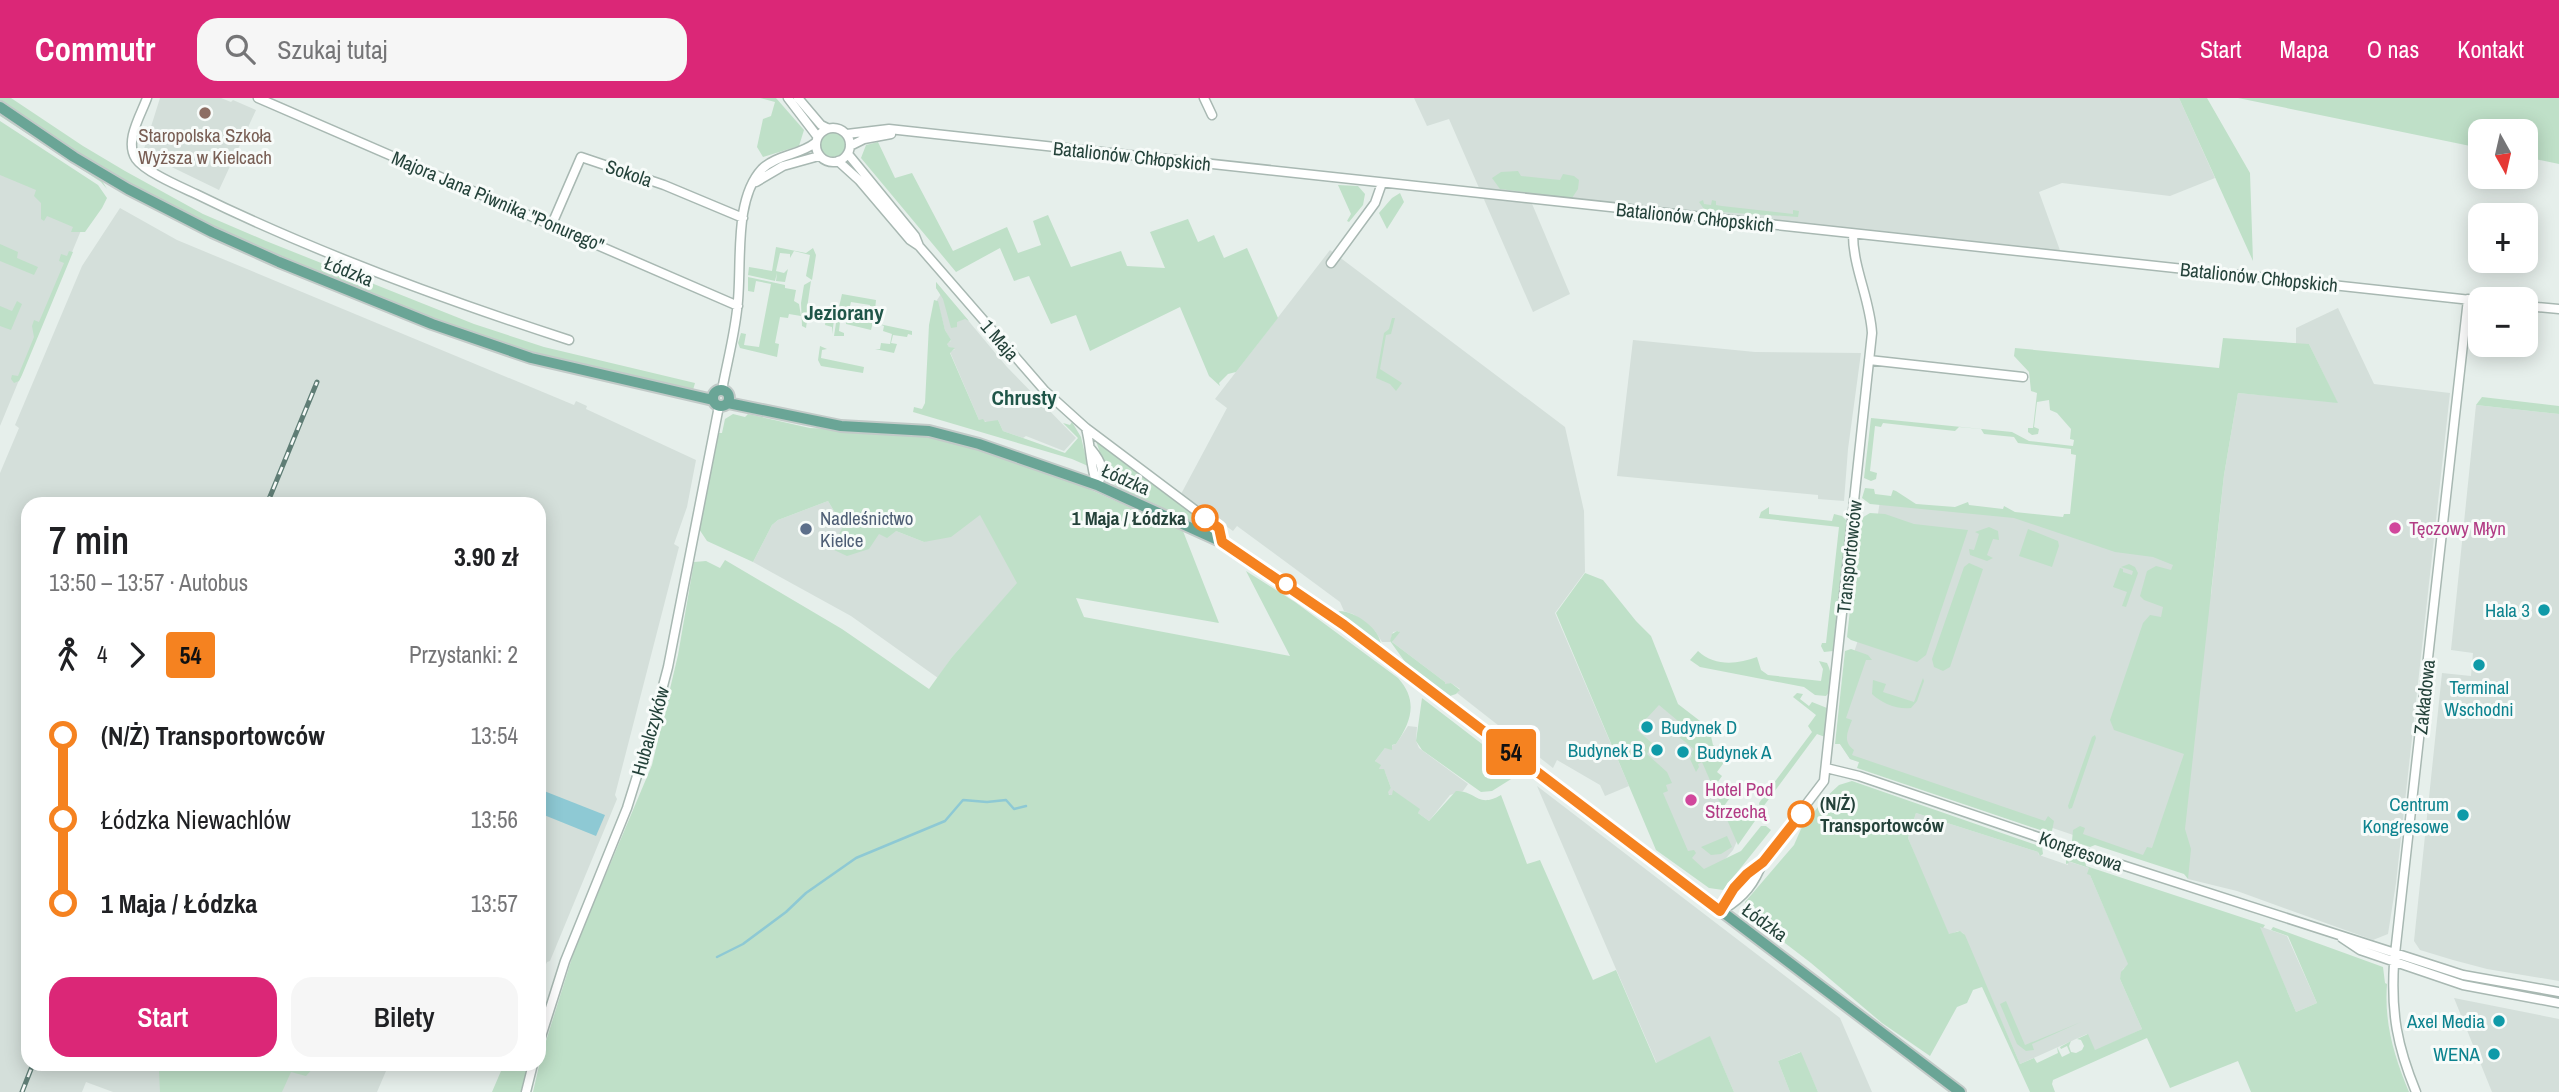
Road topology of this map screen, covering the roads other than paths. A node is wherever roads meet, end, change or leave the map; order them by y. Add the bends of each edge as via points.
1 (147, 98) edge
2 (258, 98) edge
3 (788, 98) edge
4 (798, 98) edge
5 (1204, 98) edge
6 (0, 107) edge
7 (1212, 115) dead end
8 (827, 128) junction
9 (911, 132) junction
10 (847, 134) junction
11 (816, 140) junction
12 (849, 150) junction
13 (819, 156) junction
14 (838, 161) junction
15 (1382, 183) junction
16 (751, 187) junction
17 (743, 218) junction
18 (552, 224) junction
19 (1853, 234) junction
20 (919, 246) junction
21 (1331, 262) dead end
22 (2468, 299) joint
23 (738, 306) junction
24 (2538, 307) edge
25 (2559, 309) edge
26 (569, 340) dead end
27 (1869, 360) junction
28 (2023, 377) dead end
29 (722, 390) joint
30 (720, 403) junction
31 (1086, 428) junction
32 (1097, 485) junction
33 (1222, 542) junction
34 (1826, 768) junction
35 (1720, 911) junction
36 (2395, 958) junction
37 (2559, 992) edge
38 (2559, 1003) edge
39 (546, 1021) edge
40 (531, 1071) edge
41 (526, 1092) edge
42 (1960, 1092) edge
43 (2416, 1092) edge

1 - 26 street via 132,138 138,162 148,168 267,227 438,296
2 - 18 street, Majora Jana Piwnika "Ponurego"
3 - 11 street
4 - 8 street
5 - 7 street
6 - 30 main road, Łódzka via 128,189 279,262 531,358
8 - 10 street
8 - 11 street
9 - 10 street, Batalionów Chłopskich via 888,128
9 - 12 street, Batalionów Chłopskich via 864,139
9 - 15 street, Batalionów Chłopskich
10 - 12 street
11 - 13 street
11 - 16 street via 765,166
12 - 14 street
12 - 20 street, 1 Maja
13 - 14 street via 828,162
13 - 16 street via 782,166
14 - 20 street, 1 Maja
15 - 19 street, Batalionów Chłopskich
15 - 21 street via 1366,218
16 - 17 street
17 - 18 street, Sokola via 581,157
17 - 23 street
18 - 23 street, Majora Jana Piwnika "Ponurego"
19 - 22 street, Batalionów Chłopskich
19 - 27 street, Transportowców via 1853,254 1870,313
20 - 31 street, 1 Maja via 1029,373
22 - 36 street, Zakładowa
23 - 29 street
24 - 25 street
27 - 28 street
27 - 34 street, Transportowców
29 - 30 main road via 715,393
30 - 32 main road, Łódzka via 841,426 929,431
30 - 39 street, Hubalczyków via 652,728 627,808 565,961
31 - 32 street via 1103,470
31 - 33 street, 1 Maja via 1219,528
32 - 33 main road, Łódzka
33 - 35 main road, Łódzka via 1344,625
34 - 35 street, Transportowców via 1821,787
34 - 36 street, Kongresowa
35 - 42 main road, Łódzka
36 - 37 street, Kongresowa via 2472,978
36 - 38 street, Kongresowa via 2463,985
36 - 43 street, Zakładowa via 2394,1021
40 - 41 street

